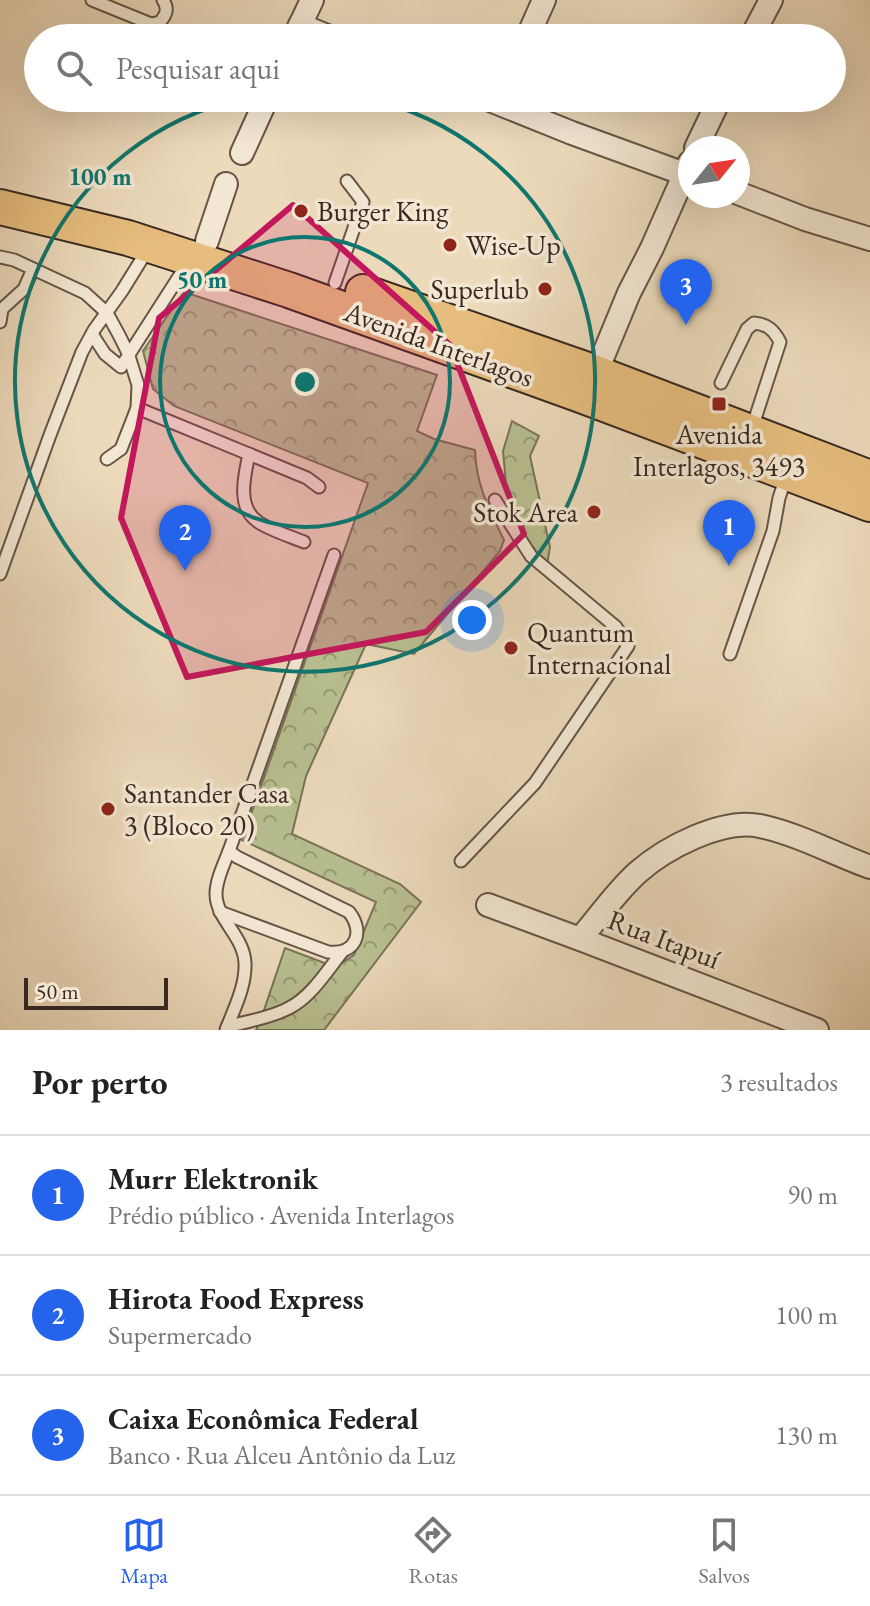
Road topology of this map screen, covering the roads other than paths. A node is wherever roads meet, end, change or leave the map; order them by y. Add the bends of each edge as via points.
1 (92, 0) edge
2 (163, 0) edge
3 (312, 0) edge
4 (544, 0) edge
5 (771, 0) edge
6 (300, 24) edge
7 (533, 24) edge
8 (758, 24) edge
9 (261, 112) edge
10 (523, 112) edge
11 (713, 112) edge
12 (702, 136) edge
13 (242, 153) dead end
14 (678, 167) edge
15 (347, 181) dead end
16 (226, 184) dead end
17 (0, 186) edge
18 (678, 192) edge
19 (750, 198) edge
20 (0, 207) edge
21 (870, 239) edge
22 (150, 245) junction
23 (199, 250) junction
24 (0, 257) edge
25 (33, 269) junction
26 (335, 283) junction
27 (1, 313) edge
28 (107, 313) junction
29 (92, 334) junction
30 (128, 353) junction
31 (596, 373) junction
32 (721, 383) dead end
33 (137, 408) junction
34 (750, 433) junction
35 (249, 454) junction
36 (107, 459) dead end
37 (787, 472) junction
38 (870, 478) edge
39 (319, 487) dead end
40 (495, 500) dead end
41 (870, 504) edge
42 (304, 542) dead end
43 (334, 555) dead end
44 (0, 574) edge
45 (730, 654) dead end
46 (870, 849) edge
47 (229, 851) junction
48 (830, 852) junction
49 (461, 861) dead end
50 (870, 867) edge
51 (488, 905) dead end
52 (220, 912) junction
53 (580, 939) junction
54 (342, 952) junction
55 (227, 1028) edge
56 (817, 1030) edge

1 - 2 lane via 151,24 166,14
3 - 6 street
4 - 7 street
5 - 8 street
9 - 13 street
10 - 14 street
11 - 12 street
15 - 26 lane via 363,202
16 - 23 street
17 - 23 main road, Avenida Interlagos via 161,225
18 - 31 street
19 - 21 street
20 - 22 main road, Avenida Interlagos
22 - 23 main road, Avenida Interlagos
22 - 28 lane
23 - 26 main road, Avenida Interlagos
23 - 30 lane
23 - 37 main road, Avenida Interlagos via 364,317
24 - 25 lane
25 - 27 lane via 24,289
25 - 28 lane via 85,293
26 - 31 main road, Avenida Interlagos
28 - 29 lane
28 - 30 lane
29 - 30 lane via 119,367
29 - 44 lane
30 - 33 lane via 138,385
31 - 34 main road, Avenida Interlagos
32 - 34 lane via 747,329 765,324 776,333 780,342
33 - 35 lane
33 - 36 lane via 121,449
34 - 38 main road, Avenida Interlagos
35 - 39 lane
35 - 42 lane via 243,488 255,521
37 - 41 main road, Avenida Interlagos
37 - 45 lane via 773,531
40 - 49 lane via 531,556 616,627 628,646 535,783
43 - 47 lane
46 - 48 street
47 - 52 lane via 216,895
47 - 54 lane via 349,912 358,930 352,946
48 - 50 street
48 - 53 street via 756,825 699,836 637,873
51 - 53 street, Rua Itapuí
52 - 54 lane via 328,952
52 - 55 lane via 240,941 245,962 244,983
53 - 56 street, Rua Itapuí
54 - 55 lane via 289,1008

